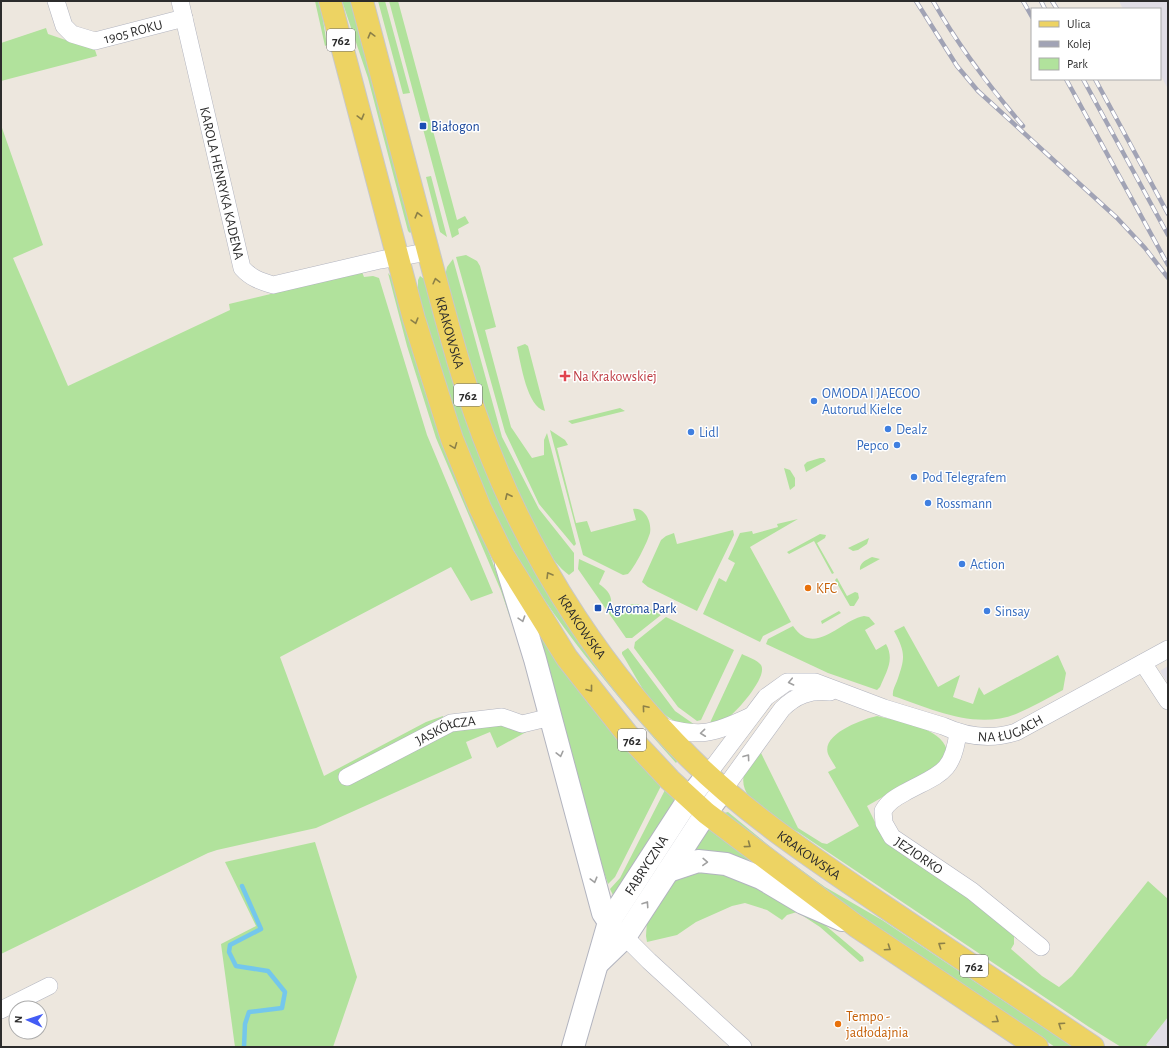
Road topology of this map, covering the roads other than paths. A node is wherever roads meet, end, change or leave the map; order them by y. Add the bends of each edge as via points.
1 (56, 1) edge
2 (180, 1) edge
3 (330, 1) edge
4 (362, 1) edge
5 (184, 18) junction
6 (428, 252) junction
7 (397, 256) junction
8 (503, 555) junction
9 (1168, 649) edge
10 (1143, 663) junction
11 (841, 693) junction
12 (1168, 701) edge
13 (752, 715) junction
14 (551, 717) junction
15 (660, 726) junction
16 (958, 732) junction
17 (708, 774) junction
18 (347, 777) dead end
19 (724, 788) junction
20 (690, 797) junction
21 (706, 813) junction
22 (668, 872) junction
23 (609, 922) junction
24 (856, 926) junction
25 (625, 937) junction
26 (1042, 947) dead end
27 (599, 962) junction
28 (49, 986) dead end
29 (1, 1010) edge
30 (573, 1047) edge
31 (743, 1047) edge
32 (1037, 1047) edge
33 (1093, 1047) edge

1 - 5 street, 1905 ROKU via 64,26 72,34 95,41
2 - 5 street, KAROLA HENRYKA KADENA
3 -> 7 main road, KRAKOWSKA / 762
6 -> 4 main road, KRAKOWSKA / 762
5 - 7 street, KAROLA HENRYKA KADENA via 242,268 249,276 273,285
6 - 7 street, KAROLA HENRYKA KADENA
15 -> 6 main road, KRAKOWSKA / 762 via 593,642 525,532 491,457 466,388
7 -> 8 main road, KRAKOWSKA / 762 via 434,387 452,439 480,508
8 -> 14 main road
8 -> 20 main road, KRAKOWSKA / 762 via 582,679 643,752
9 - 10 street, NA ŁUGACH
10 - 12 street
10 - 16 street, NA ŁUGACH via 1016,732 997,737
11 -> 13 street, NA ŁUGACH via 815,682 787,682 766,697
11 - 16 street, NA ŁUGACH
19 -> 11 street, NA ŁUGACH via 782,709 792,700 799,695 821,691
13 -> 15 street, NA ŁUGACH via 703,734
13 - 17 street, NA ŁUGACH
14 - 18 street, JASKÓŁCZA via 522,724 502,717 451,722
14 -> 23 main road via 603,913
15 - 17 main road, KRAKOWSKA / 762
16 - 26 street, JEZIORKO via 956,749 944,771 892,799 883,811 884,823 892,837 972,891
17 - 19 main road, KRAKOWSKA / 762
17 - 20 main road, FABRYCZNA
19 - 21 main road, FABRYCZNA
33 -> 19 main road, KRAKOWSKA / 762 via 833,872 756,816
20 - 21 main road, KRAKOWSKA / 762
20 - 23 main road, FABRYCZNA
21 - 22 main road, FABRYCZNA
21 -> 24 main road, KRAKOWSKA / 762
22 -> 24 main road via 698,861 726,864 760,878 803,903
25 -> 22 main road, FABRYCZNA
23 - 25 street
23 - 27 main road, FABRYCZNA
24 -> 32 main road, KRAKOWSKA / 762
25 - 27 main road, FABRYCZNA
25 - 31 street
27 - 30 main road, FABRYCZNA
28 - 29 street

